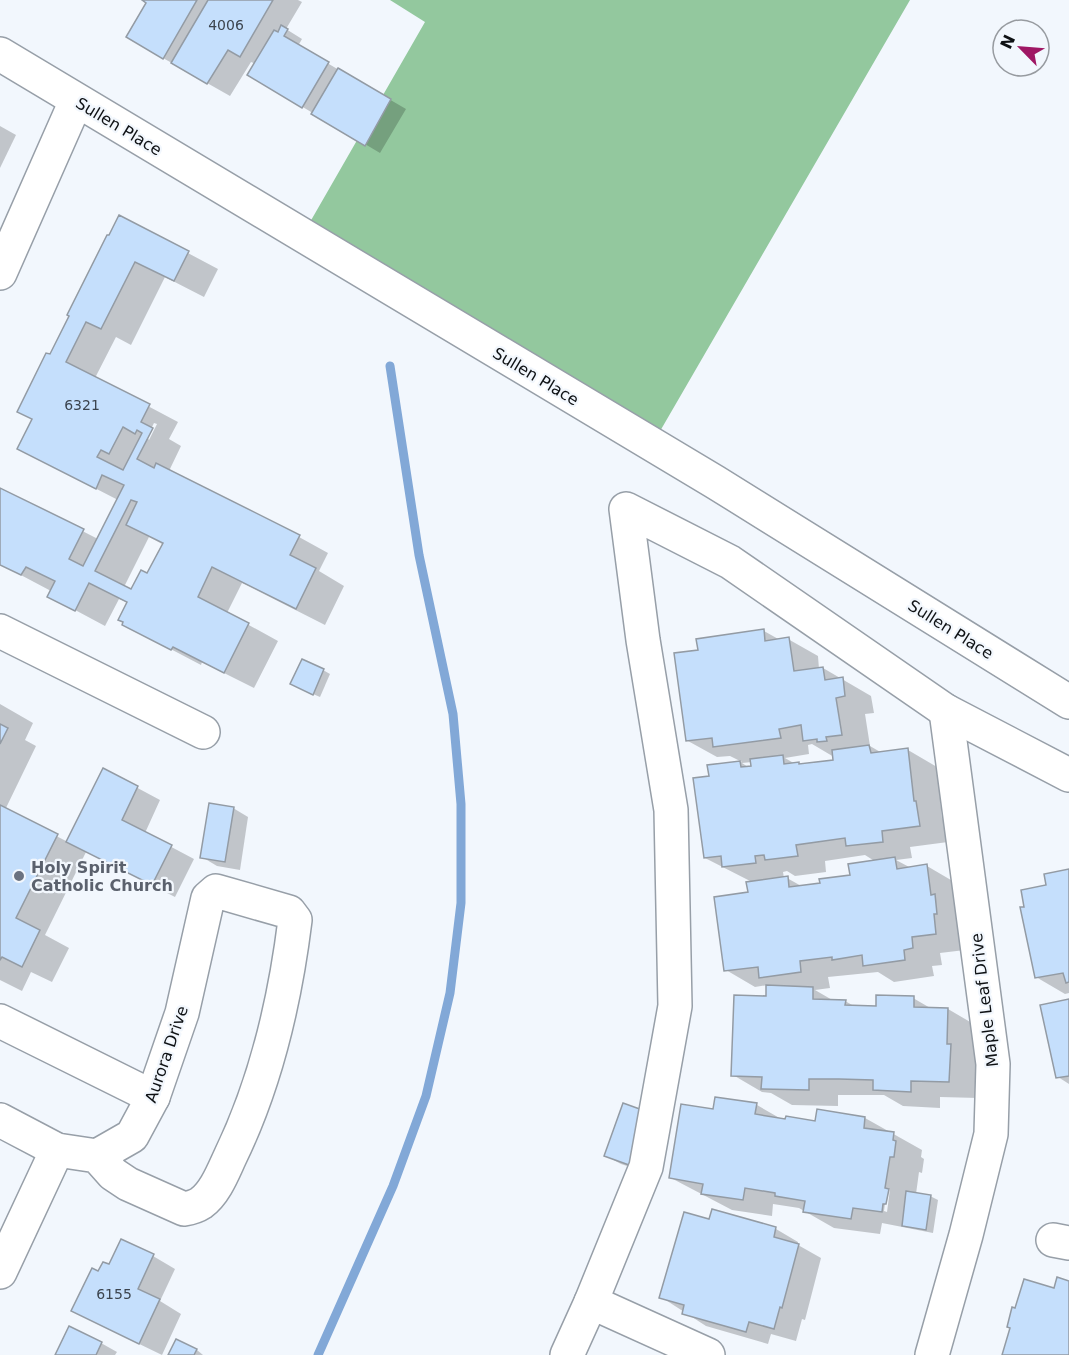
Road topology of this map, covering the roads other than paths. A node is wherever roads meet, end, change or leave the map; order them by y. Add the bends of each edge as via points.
1 (0, 54) edge
2 (76, 101) junction
3 (0, 273) edge
4 (0, 631) edge
5 (1069, 702) edge
6 (946, 711) junction
7 (203, 732) dead end
8 (1069, 775) edge
9 (0, 1021) edge
10 (153, 1097) junction
11 (0, 1120) edge
12 (57, 1150) junction
13 (97, 1156) junction
14 (0, 1272) edge
15 (591, 1302) junction
16 (567, 1355) edge
17 (708, 1355) edge
18 (932, 1355) edge

1 - 2 street, Sullen Place
2 - 3 street
2 - 5 street, Sullen Place via 706,477
4 - 7 street
6 - 8 street
6 - 15 street via 730,562 626,508 671,810 675,1006 646,1167
6 - 18 street, Maple Leaf Drive via 993,1064 991,1134
9 - 10 street
10 - 13 street, Aurora Drive via 132,1136
10 - 13 street, Aurora Drive via 182,1013 208,897 216,891 289,912 295,920 290,959 259,1089 242,1133 211,1193 203,1202 184,1209 128,1184
11 - 12 street
12 - 13 street
12 - 14 street
15 - 16 street
15 - 17 street

